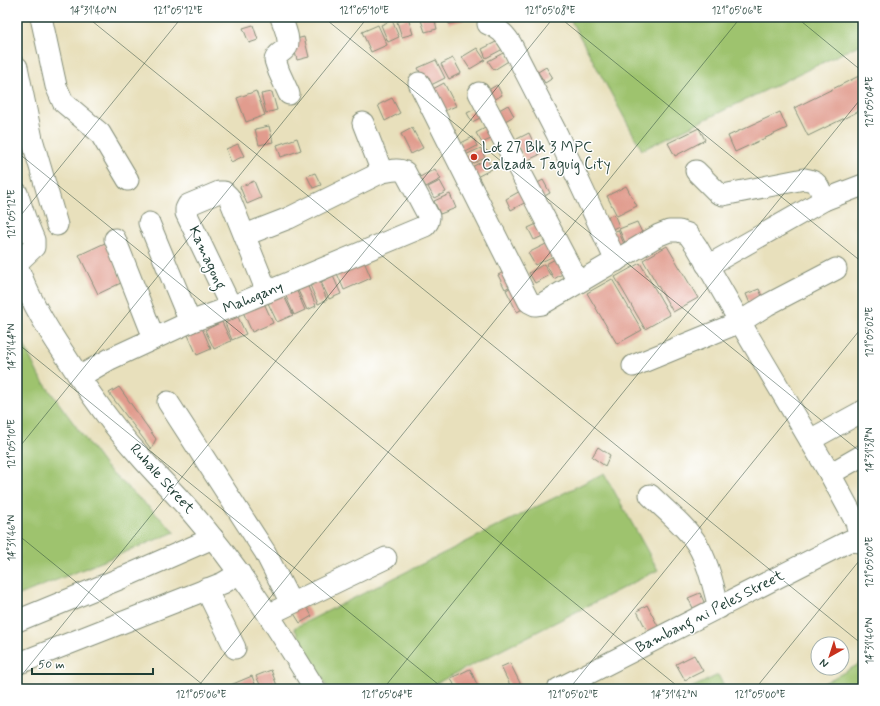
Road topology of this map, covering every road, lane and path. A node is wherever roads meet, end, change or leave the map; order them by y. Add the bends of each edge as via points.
1 (41, 17) edge
2 (281, 17) edge
3 (488, 24) dead end
4 (17, 68) edge
5 (419, 83) dead end
6 (479, 93) dead end
7 (289, 94) dead end
8 (364, 123) dead end
9 (696, 170) dead end
10 (382, 172) junction
11 (128, 180) dead end
12 (863, 185) edge
13 (17, 193) edge
14 (824, 200) junction
15 (149, 223) dead end
16 (57, 225) dead end
17 (245, 235) junction
18 (115, 239) dead end
19 (616, 261) junction
20 (17, 264) edge
21 (706, 264) junction
22 (836, 269) dead end
23 (578, 282) junction
24 (267, 292) junction
25 (231, 307) junction
26 (190, 322) junction
27 (740, 322) junction
28 (154, 338) junction
29 (633, 366) dead end
30 (79, 377) junction
31 (168, 402) dead end
32 (863, 411) edge
33 (810, 440) junction
34 (863, 455) edge
35 (830, 474) junction
36 (650, 495) dead end
37 (213, 538) junction
38 (862, 542) edge
39 (386, 558) dead end
40 (240, 573) junction
41 (206, 589) junction
42 (291, 603) junction
43 (719, 608) junction
44 (269, 615) junction
45 (17, 621) edge
46 (235, 648) dead end
47 (17, 664) edge
48 (315, 689) edge
49 (558, 689) edge

1 - 11 street via 56,86 63,102 100,133
2 - 7 street via 288,46 275,60
3 - 19 street via 497,27 511,44 557,134
4 - 16 street via 32,139
5 - 23 street via 529,302 535,305 542,304
6 - 23 street
8 - 10 street
9 - 14 street via 723,195 804,180 814,181 818,185
10 - 17 street via 290,218
10 - 24 street, Mahogany via 405,172 429,218 425,226
12 - 14 street
13 - 20 street via 34,240 34,247
14 - 21 street via 711,264
15 - 26 street
17 - 24 street
17 - 25 street, Kamagong via 229,197 224,192 188,205 186,209
18 - 28 street
19 - 21 street via 660,235 679,230 688,234
19 - 23 street
20 - 30 street, Ruhale Street via 22,280 44,323
21 - 27 street
22 - 27 street
24 - 25 street, Mahogany
25 - 26 street, Mahogany
26 - 28 street, Mahogany
27 - 29 street
27 - 33 street
28 - 30 street, Mahogany
30 - 37 street, Ruhale Street via 111,422
31 - 42 street via 265,552
32 - 33 street
33 - 35 street
34 - 35 street
35 - 38 street via 856,522
36 - 43 street via 696,543 705,559
37 - 40 street, Ruhale Street
37 - 45 street
38 - 43 street, Bambang ni Peles Street via 849,541
39 - 42 street
40 - 41 street
40 - 44 street, Ruhale Street
41 - 46 street
41 - 47 street
42 - 44 street
43 - 49 street, Bambang ni Peles Street
44 - 48 street, Ruhale Street

